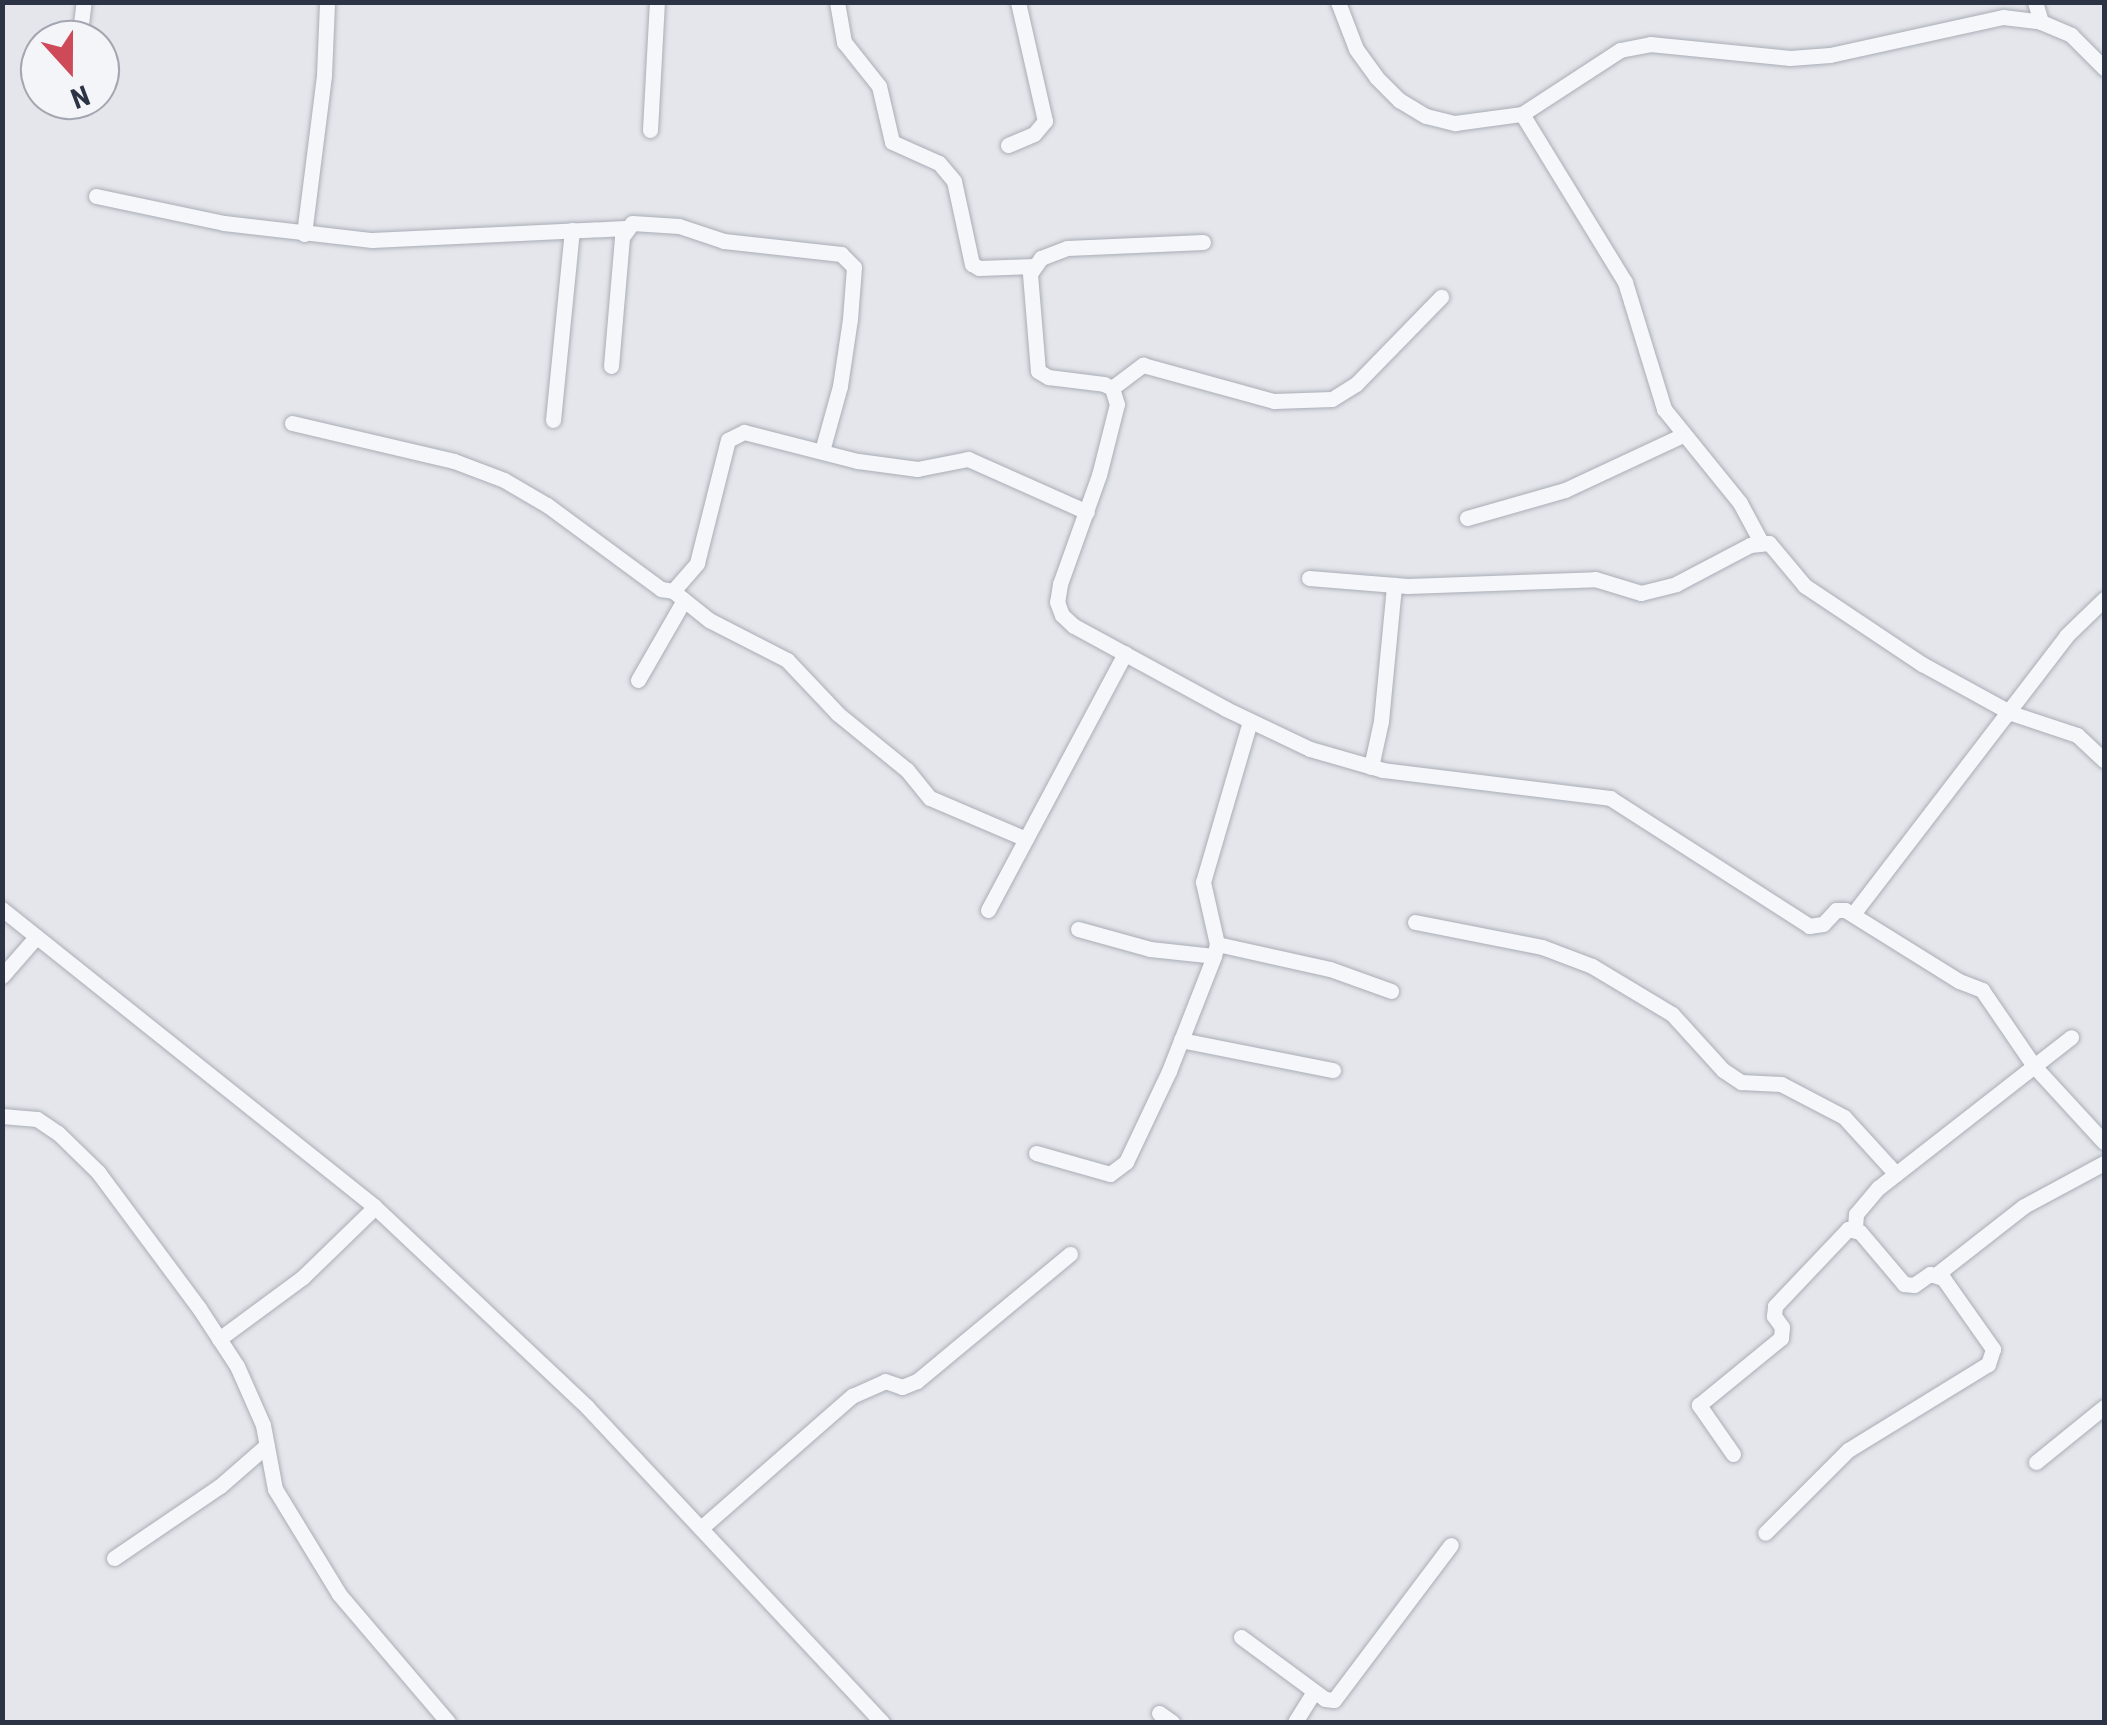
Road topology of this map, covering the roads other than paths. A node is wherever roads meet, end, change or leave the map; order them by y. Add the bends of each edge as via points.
1 (327, 2) edge
2 (656, 2) edge
3 (837, 2) edge
4 (1018, 2) edge
5 (1338, 2) edge
6 (2035, 2) edge
7 (2040, 22) junction
8 (2104, 68) edge
9 (1522, 114) junction
10 (650, 130) dead end
11 (1008, 146) dead end
12 (96, 196) dead end
13 (625, 228) junction
14 (572, 230) junction
15 (304, 234) junction
16 (1203, 242) dead end
17 (1034, 266) junction
18 (1441, 297) dead end
19 (612, 366) dead end
20 (1112, 388) junction
21 (553, 420) dead end
22 (292, 423) dead end
23 (1682, 436) junction
24 (822, 451) junction
25 (1087, 512) junction
26 (1467, 518) dead end
27 (1761, 542) junction
28 (1309, 578) dead end
29 (1394, 585) junction
30 (678, 596) junction
31 (2104, 599) edge
32 (1126, 653) junction
33 (638, 680) dead end
34 (2011, 713) junction
35 (1250, 721) junction
36 (2104, 760) edge
37 (1371, 767) junction
38 (1026, 839) junction
39 (2, 910) edge
40 (988, 910) dead end
41 (1853, 914) junction
42 (1415, 922) dead end
43 (1078, 929) dead end
44 (36, 937) junction
45 (1215, 950) junction
46 (2, 976) edge
47 (1391, 991) dead end
48 (2071, 1037) dead end
49 (1181, 1040) junction
50 (2034, 1066) junction
51 (1334, 1070) dead end
52 (2, 1116) edge
53 (2104, 1142) edge
54 (1036, 1154) dead end
55 (2104, 1163) edge
56 (1896, 1174) junction
57 (375, 1207) junction
58 (1855, 1228) junction
59 (1070, 1254) dead end
60 (1938, 1274) junction
61 (219, 1338) junction
62 (2104, 1408) edge
63 (266, 1445) junction
64 (1733, 1454) dead end
65 (2036, 1462) dead end
66 (701, 1528) junction
67 (1765, 1534) dead end
68 (1451, 1545) dead end
69 (114, 1558) dead end
70 (1241, 1638) dead end
71 (1314, 1691) junction
72 (448, 1722) edge
73 (882, 1722) edge
74 (1295, 1722) edge

1 - 15 street
2 - 10 street
3 - 17 street via 844,42 879,86 892,142 939,163 954,181 972,264
4 - 11 street via 1044,121
5 - 9 street via 1356,49 1399,100 1455,123
6 - 7 street
7 - 8 street via 2071,36
7 - 9 street via 2004,17 1790,58 1650,44 1620,50
9 - 23 street via 1624,282 1664,408
12 - 15 street
13 - 14 street
13 - 19 street
13 - 24 street via 679,226 724,241 821,249 851,260 850,319
14 - 15 street via 372,240
14 - 21 street
16 - 17 street via 1067,248
17 - 20 street via 1038,371
18 - 20 street via 1356,384 1332,399 1256,398 1144,365
20 - 25 street via 1117,404
22 - 30 street via 454,461 504,480
23 - 26 street via 1565,490
23 - 27 street via 1740,502
24 - 25 street via 918,469 968,459
24 - 30 street via 744,432 728,440 697,564
25 - 32 street via 1057,602 1074,626
27 - 29 street via 1676,584 1641,593 1595,579
27 - 34 street via 1805,586
28 - 29 street
29 - 37 street
30 - 33 street
30 - 38 street via 787,660 930,798
31 - 34 street via 2066,636
32 - 35 street
32 - 38 street
34 - 36 street via 2078,735
34 - 41 street
35 - 37 street
35 - 45 street via 1203,882
37 - 41 street via 1610,798 1809,926 1823,924 1836,910
38 - 40 street
39 - 44 street
41 - 50 street via 1982,990
42 - 56 street via 1542,947 1592,966 1672,1014 1742,1082 1781,1084 1844,1117
43 - 45 street via 1150,949
44 - 46 street
44 - 57 street
45 - 47 street via 1330,969
45 - 49 street
48 - 50 street
49 - 51 street
49 - 54 street via 1118,1172
50 - 53 street
50 - 56 street
52 - 61 street via 37,1120 98,1172
55 - 60 street via 2024,1206
56 - 58 street via 1863,1203
57 - 61 street via 302,1277
57 - 66 street via 587,1408
58 - 60 street via 1904,1284
58 - 64 street via 1841,1234 1775,1306 1781,1338 1699,1406
59 - 66 street via 917,1381 902,1387 885,1382 852,1396
60 - 67 street via 1993,1349 1988,1364 1848,1450
61 - 63 street via 264,1425
62 - 65 street
63 - 69 street via 220,1486
63 - 72 street via 275,1489 338,1594
66 - 73 street
68 - 71 street via 1338,1697
70 - 71 street
71 - 74 street

